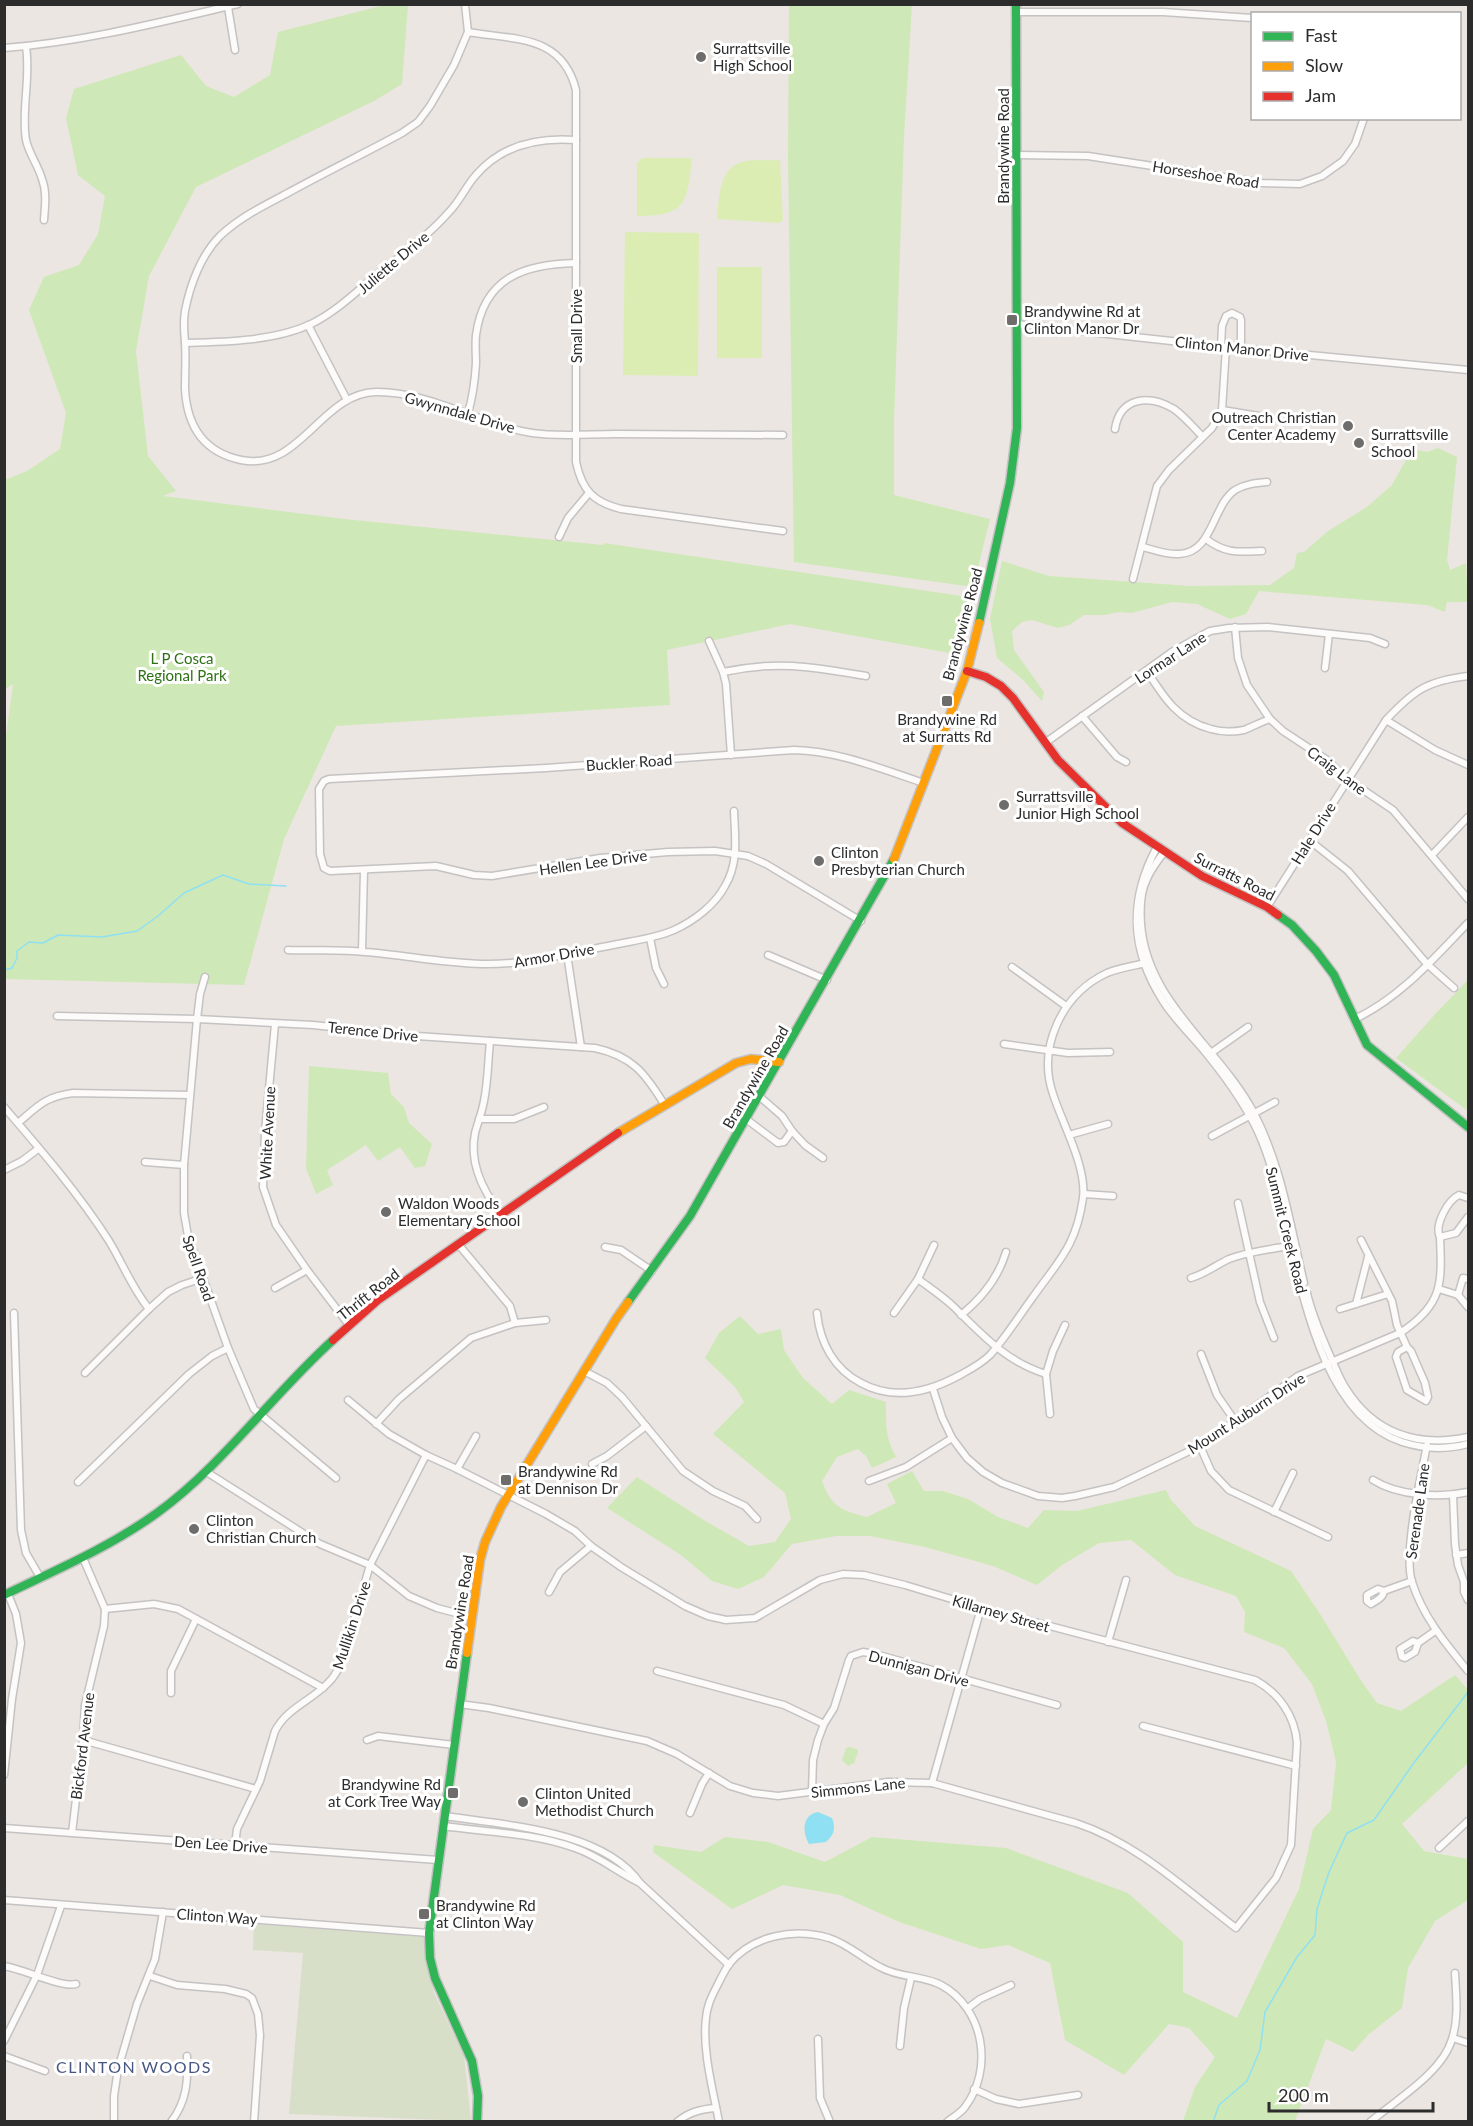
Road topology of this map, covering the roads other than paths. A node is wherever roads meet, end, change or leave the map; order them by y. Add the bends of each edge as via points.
1 (237, 4) edge
2 (465, 4) edge
3 (228, 7) junction
4 (1016, 8) edge
5 (1251, 18) edge
6 (468, 32) junction
7 (26, 47) junction
8 (4, 48) edge
9 (235, 50) dead end
10 (1363, 120) edge
11 (576, 140) junction
12 (1016, 155) junction
13 (44, 220) dead end
14 (576, 263) junction
15 (1016, 324) junction
16 (308, 325) junction
17 (185, 343) junction
18 (1224, 347) junction
19 (1241, 349) junction
20 (1468, 370) edge
21 (347, 400) junction
22 (1222, 410) junction
23 (468, 413) junction
24 (1271, 418) dead end
25 (1115, 429) dead end
26 (576, 434) junction
27 (783, 435) dead end
28 (1202, 436) junction
29 (1267, 482) dead end
30 (589, 493) junction
31 (783, 531) dead end
32 (559, 537) dead end
33 (1206, 539) junction
34 (1143, 546) junction
35 (1262, 551) dead end
36 (1133, 579) dead end
37 (1235, 627) junction
38 (1329, 634) junction
39 (709, 641) dead end
40 (1385, 644) dead end
41 (1325, 668) dead end
42 (967, 671) junction
43 (1147, 671) junction
44 (723, 672) junction
45 (866, 676) dead end
46 (1468, 676) edge
47 (1082, 717) junction
48 (1270, 719) junction
49 (1386, 720) junction
50 (1045, 743) junction
51 (731, 754) junction
52 (1126, 762) dead end
53 (1468, 765) edge
54 (1347, 779) junction
55 (924, 783) junction
56 (734, 811) dead end
57 (1468, 817) edge
58 (1309, 840) junction
59 (1160, 850) junction
60 (735, 853) junction
61 (320, 854) joint
62 (1432, 855) junction
63 (364, 871) junction
64 (1468, 899) edge
65 (1267, 907) junction
66 (861, 921) junction
67 (1468, 923) edge
68 (650, 938) junction
69 (288, 950) dead end
70 (362, 951) junction
71 (567, 954) junction
72 (768, 955) dead end
73 (1147, 962) junction
74 (1427, 964) junction
75 (1012, 967) dead end
76 (205, 977) dead end
77 (827, 980) junction
78 (664, 984) dead end
79 (1454, 988) dead end
80 (1066, 1006) junction
81 (57, 1016) dead end
82 (197, 1019) junction
83 (1355, 1019) junction
84 (275, 1024) junction
85 (1248, 1027) dead end
86 (490, 1041) junction
87 (1004, 1044) dead end
88 (581, 1047) junction
89 (1049, 1050) junction
90 (1110, 1052) dead end
91 (1210, 1054) junction
92 (779, 1062) junction
93 (190, 1095) junction
94 (759, 1096) junction
95 (1275, 1102) dead end
96 (664, 1104) junction
97 (4, 1107) edge
98 (544, 1107) dead end
99 (1252, 1114) junction
100 (479, 1119) junction
101 (746, 1119) junction
102 (18, 1123) junction
103 (1107, 1124) dead end
104 (1468, 1126) edge
105 (792, 1131) junction
106 (1069, 1135) junction
107 (1212, 1136) dead end
108 (38, 1149) junction
109 (823, 1158) dead end
110 (145, 1162) dead end
111 (184, 1165) junction
112 (4, 1170) edge
113 (1084, 1194) junction
114 (1113, 1196) dead end
115 (1468, 1198) edge
116 (1238, 1203) dead end
117 (501, 1214) junction
118 (1468, 1216) edge
119 (1440, 1237) junction
120 (1360, 1240) dead end
121 (458, 1244) junction
122 (934, 1245) dead end
123 (1293, 1245) junction
124 (606, 1247) dead end
125 (1006, 1252) dead end
126 (1250, 1253) junction
127 (1368, 1256) junction
128 (307, 1270) junction
129 (652, 1271) junction
130 (203, 1278) junction
131 (1191, 1278) dead end
132 (918, 1279) junction
133 (1468, 1279) edge
134 (276, 1288) dead end
135 (1439, 1288) junction
136 (1388, 1294) junction
137 (1458, 1295) junction
138 (1356, 1304) junction
139 (1468, 1307) edge
140 (149, 1309) junction
141 (1340, 1309) dead end
142 (14, 1313) dead end
143 (817, 1313) dead end
144 (894, 1313) dead end
145 (961, 1315) junction
146 (546, 1320) dead end
147 (515, 1323) junction
148 (349, 1325) junction
149 (1065, 1325) dead end
150 (1401, 1333) junction
151 (1274, 1338) dead end
152 (1407, 1347) junction
153 (228, 1348) junction
154 (995, 1348) junction
155 (1201, 1354) dead end
156 (1330, 1362) junction
157 (584, 1371) junction
158 (85, 1372) dead end
159 (1046, 1374) junction
160 (933, 1389) junction
161 (348, 1400) dead end
162 (1050, 1414) dead end
163 (259, 1415) junction
164 (1235, 1421) junction
165 (376, 1424) junction
166 (646, 1426) junction
167 (476, 1436) dead end
168 (1468, 1437) edge
169 (952, 1438) junction
170 (1427, 1444) junction
171 (1468, 1444) edge
172 (1200, 1446) junction
173 (426, 1455) junction
174 (592, 1464) dead end
175 (457, 1468) junction
176 (205, 1471) junction
177 (1293, 1473) dead end
178 (336, 1478) dead end
179 (1373, 1479) dead end
180 (869, 1481) dead end
181 (78, 1482) dead end
182 (1468, 1492) edge
183 (1419, 1493) junction
184 (1453, 1495) junction
185 (508, 1496) junction
186 (1274, 1512) junction
187 (757, 1519) dead end
188 (1328, 1537) dead end
189 (591, 1546) junction
190 (1468, 1553) edge
191 (1456, 1555) junction
192 (83, 1558) junction
193 (370, 1565) junction
194 (40, 1577) junction
195 (1126, 1580) dead end
196 (1412, 1581) junction
197 (1466, 1582) edge
198 (1384, 1591) dead end
199 (549, 1592) dead end
200 (6, 1595) edge
201 (1468, 1600) edge
202 (981, 1608) junction
203 (105, 1609) junction
204 (471, 1617) junction
205 (196, 1619) junction
206 (1435, 1631) junction
207 (1108, 1642) junction
208 (1418, 1643) dead end
209 (657, 1671) dead end
210 (1468, 1671) edge
211 (961, 1679) junction
212 (323, 1688) junction
213 (171, 1693) dead end
214 (459, 1704) junction
215 (1057, 1705) dead end
216 (7, 1719) edge
217 (824, 1724) junction
218 (1143, 1726) dead end
219 (83, 1740) junction
220 (367, 1740) dead end
221 (454, 1745) junction
222 (1296, 1766) junction
223 (709, 1773) junction
224 (4, 1775) edge
225 (932, 1783) junction
226 (256, 1790) junction
227 (812, 1792) junction
228 (690, 1813) dead end
229 (445, 1816) junction
230 (1468, 1821) edge
231 (443, 1826) junction
232 (4, 1828) edge
233 (72, 1833) junction
234 (235, 1845) junction
235 (1439, 1848) dead end
236 (438, 1860) junction
237 (640, 1883) junction
238 (4, 1900) edge
239 (61, 1906) junction
240 (163, 1912) junction
241 (1236, 1928) joint
242 (429, 1933) junction
243 (729, 1965) junction
244 (4, 1966) edge
245 (1455, 1973) dead end
246 (37, 1975) junction
247 (150, 1976) junction
248 (911, 1978) junction
249 (76, 1984) dead end
250 (1011, 1985) dead end
251 (968, 2008) junction
252 (1453, 2038) junction
253 (818, 2039) dead end
254 (4, 2041) edge
255 (1468, 2043) edge
256 (900, 2046) dead end
257 (4, 2055) edge
258 (187, 2056) dead end
259 (45, 2071) dead end
260 (975, 2090) junction
261 (1078, 2095) dead end
262 (716, 2108) junction
263 (1374, 2120) edge
264 (114, 2121) edge
265 (171, 2121) edge
266 (254, 2121) edge
267 (477, 2121) edge
268 (677, 2121) edge
269 (719, 2121) edge
270 (830, 2121) edge
271 (947, 2121) edge

1 - 3 street
2 - 6 street
3 - 7 street
3 - 9 street
4 - 5 street
4 - 12 main road, Brandywine Road
6 - 11 street, Small Drive via 534,42 559,57 576,90
6 - 17 street, Gwynndale Drive via 439,93 418,122 259,208 220,237 202,262 190,293 184,322
7 - 8 street
7 - 13 street via 26,141 43,179
10 - 12 street, Horseshoe Road via 1355,144 1343,161 1322,176 1300,184 1263,183 1088,156
11 - 14 street, Small Drive
11 - 16 street, Juliette Drive via 534,141 496,157 476,175 450,212 417,243 333,310
12 - 15 main road, Brandywine Road
14 - 23 street via 525,270 506,280 489,299 476,337 475,381
14 - 26 street, Small Drive
15 - 18 street, Clinton Manor Drive
15 - 42 main road, Brandywine Road via 1014,455
16 - 17 street, Juliette Drive via 265,338
16 - 21 street
17 - 21 street, Gwynndale Drive via 186,404 191,423 207,444 228,457 246,461 273,458
18 - 19 street, Clinton Manor Drive
18 - 19 street via 1223,322 1232,314 1241,320
18 - 22 street
19 - 20 street, Clinton Manor Drive
21 - 23 street, Gwynndale Drive via 370,393 388,393
22 - 24 street
22 - 28 street via 1212,428
23 - 26 street, Gwynndale Drive via 529,432
25 - 28 street via 1122,409 1149,400 1174,410
26 - 27 street, Gwynndale Drive
26 - 30 street, Small Drive via 576,462
28 - 34 street via 1160,481
29 - 33 street via 1245,485 1227,498
30 - 31 street via 600,502 621,509
30 - 32 street via 568,518
33 - 34 street via 1183,554
33 - 35 street via 1232,552
34 - 36 street
37 - 38 street, Lormar Lane
37 - 43 street, Lormar Lane via 1210,631 1193,639
37 - 48 street, Craig Lane via 1246,685
38 - 40 street, Lormar Lane via 1370,638
38 - 41 street
39 - 44 street
42 - 50 main road, Surratts Road via 1001,686
42 - 55 main road, Brandywine Road
43 - 47 street, Lormar Lane
43 - 48 street via 1164,699 1179,715 1198,726 1218,731 1242,730
44 - 45 street via 775,664
44 - 51 street
46 - 49 street, Hale Drive via 1428,684 1407,698
47 - 50 street, Lormar Lane
47 - 52 street
48 - 54 street, Craig Lane via 1328,760
49 - 53 street
49 - 54 street, Hale Drive
50 - 59 main road, Surratts Road via 1106,808
51 - 55 street, Buckler Road via 823,752
51 - 61 street, Buckler Road via 329,778 320,785 318,794
54 - 58 street, Hale Drive
54 - 62 street, Craig Lane via 1393,810
55 - 66 main road, Brandywine Road via 892,866
56 - 60 street, Armor Drive
57 - 62 street
58 - 65 street, Hale Drive
58 - 74 street via 1348,872
59 - 65 main road, Surratts Road via 1224,888
59 - 73 street, Summit Creek Road via 1141,902
60 - 63 street, Hellen Lee Drive via 668,852 586,860 492,876 436,866
60 - 66 street, Hellen Lee Drive via 766,864
60 - 68 street, Armor Drive via 725,887 708,907 683,925
61 - 63 street, Hellen Lee Drive via 326,870
62 - 64 street, Craig Lane
63 - 70 street
65 - 83 main road, Surratts Road via 1292,925 1316,951 1334,975
66 - 77 main road, Brandywine Road
67 - 74 street
68 - 71 street, Armor Drive
68 - 78 street
69 - 70 street, Armor Drive
70 - 71 street, Armor Drive via 482,964
71 - 88 street
72 - 77 street
73 - 80 street via 1095,979
73 - 91 street, Summit Creek Road via 1163,1002
74 - 79 street
74 - 83 street via 1396,995
75 - 80 street
76 - 82 street, Spell Road
77 - 92 main road, Brandywine Road
80 - 89 street
81 - 82 street, Terence Drive
82 - 84 street, Terence Drive
82 - 93 street, Spell Road
83 - 104 main road, Surratts Road via 1364,1040 1382,1059
84 - 86 street, Terence Drive
84 - 128 street, White Avenue via 263,1187 276,1225
85 - 91 street
86 - 88 street, Terence Drive
86 - 100 street
87 - 89 street
88 - 96 street, Terence Drive via 604,1050 632,1062
89 - 90 street
89 - 106 street via 1049,1080
91 - 99 street, Summit Creek Road
92 - 94 main road, Brandywine Road
92 - 96 main road, Thrift Road via 743,1060
93 - 102 street via 56,1095
93 - 111 street, Spell Road
94 - 101 main road, Brandywine Road
94 - 105 street via 782,1116
95 - 99 street
96 - 117 main road, Thrift Road via 583,1155
97 - 102 street
98 - 100 street via 514,1119
99 - 107 street
99 - 123 street, Summit Creek Road via 1281,1179
100 - 117 street via 474,1140 475,1166 485,1192
101 - 105 street via 778,1143 784,1142
101 - 129 main road, Brandywine Road via 690,1216
102 - 108 street
103 - 106 street
105 - 109 street
106 - 113 street
108 - 112 street
108 - 140 street via 110,1243
110 - 111 street
111 - 130 street, Spell Road via 184,1222
113 - 114 street
113 - 154 street via 1071,1244
115 - 119 street via 1459,1195 1453,1199 1439,1222
116 - 126 street
117 - 121 main road, Thrift Road
118 - 119 street via 1456,1233
119 - 135 street
120 - 127 street
121 - 147 street via 510,1306
121 - 148 main road, Thrift Road
122 - 132 street
123 - 126 street
123 - 156 street, Summit Creek Road
124 - 129 street via 621,1250
125 - 145 street via 987,1290
126 - 131 street
126 - 151 street via 1260,1302
127 - 136 street
127 - 138 street
128 - 134 street
128 - 148 street, White Avenue
129 - 157 main road, Brandywine Road
130 - 140 street via 174,1289
130 - 153 street, Spell Road
132 - 144 street
132 - 145 street
133 - 137 street via 1463,1278
135 - 137 street
135 - 150 street, Mount Auburn Drive via 1424,1315
136 - 138 street
136 - 150 street
137 - 139 street
138 - 141 street
140 - 158 street
142 - 194 street via 21,1530 26,1553
143 - 160 street via 825,1347 853,1378 890,1392
145 - 154 street
146 - 147 street
147 - 165 street via 471,1338 399,1399
148 - 163 main road, Thrift Road
149 - 159 street
150 - 152 street
150 - 156 street, Mount Auburn Drive
152 - 152 street via 1425,1383 1426,1401 1407,1390 1396,1357
153 - 163 street, Spell Road
153 - 181 street via 201,1365
154 - 159 street
154 - 160 street via 971,1369
155 - 164 street via 1217,1395
156 - 164 street, Mount Auburn Drive via 1289,1382
156 - 170 street, Summit Creek Road via 1342,1395 1367,1422 1391,1437
157 - 166 street via 614,1389
157 - 185 main road, Brandywine Road
159 - 162 street
160 - 169 street, Mount Auburn Drive
161 - 165 street, Killarney Street
163 - 176 main road, Thrift Road
163 - 178 street, Spell Road
164 - 172 street, Mount Auburn Drive
165 - 173 street, Killarney Street
166 - 174 street
166 - 187 street via 683,1471 745,1506
167 - 175 street
168 - 170 street, Summit Creek Road
169 - 172 street, Mount Auburn Drive via 982,1472 1015,1489 1047,1498 1114,1487
169 - 180 street via 906,1467
170 - 171 street, Summit Creek Road via 1442,1448
170 - 183 street, Serenade Lane
172 - 186 street via 1211,1471 1228,1490
173 - 175 street, Killarney Street
173 - 193 street, Mullikin Drive
175 - 185 street, Killarney Street
176 - 192 main road, Thrift Road via 137,1527
176 - 193 street via 320,1544
177 - 186 street
179 - 183 street via 1388,1487
182 - 184 street
183 - 184 street
183 - 196 street, Serenade Lane via 1409,1564
184 - 191 street
185 - 189 street, Killarney Street via 564,1524
185 - 204 main road, Brandywine Road via 485,1542
186 - 188 street
189 - 199 street via 560,1572
189 - 202 street, Killarney Street via 698,1613 726,1620 763,1615 812,1584 843,1574 876,1577
190 - 191 street
191 - 197 street
192 - 194 main road, Thrift Road
192 - 203 street, Bickford Avenue
193 - 204 street via 415,1600
193 - 212 street, Mullikin Drive via 344,1658
194 - 200 main road, Thrift Road
195 - 207 street
196 - 198 street
196 - 206 street, Serenade Lane
197 - 201 street via 1464,1592
200 - 216 street via 16,1614 21,1637
202 - 207 street, Killarney Street
202 - 211 street
203 - 205 street via 159,1604
203 - 219 street, Bickford Avenue via 104,1634 86,1695
204 - 214 main road, Brandywine Road
205 - 212 street
205 - 213 street via 171,1671
206 - 208 street
206 - 210 street, Serenade Lane
207 - 222 street, Killarney Street via 1262,1684 1279,1700 1294,1724 1298,1743
209 - 217 street via 784,1705
211 - 215 street, Dunnigan Drive
211 - 217 street, Dunnigan Drive via 875,1654 857,1653 849,1660 834,1708
211 - 225 street
212 - 226 street, Mullikin Drive via 279,1722
214 - 221 main road, Brandywine Road
214 - 223 street, Simmons Lane via 647,1741
216 - 224 street
217 - 227 street, Dunnigan Drive via 813,1760
218 - 222 street
219 - 226 street
219 - 233 street, Bickford Avenue
220 - 221 street via 378,1736
221 - 229 main road, Brandywine Road
222 - 241 street, Killarney Street via 1291,1845 1276,1878
223 - 227 street, Simmons Lane via 730,1786 753,1793 778,1796
223 - 228 street
225 - 227 street, Simmons Lane via 888,1782
225 - 241 street, Simmons Lane via 1095,1829 1129,1847
226 - 234 street, Mullikin Drive via 239,1825
229 - 231 main road, Brandywine Road
229 - 237 street via 537,1830 577,1841 615,1860
230 - 235 street
231 - 236 main road, Brandywine Road
231 - 237 street via 574,1847
232 - 233 street, Den Lee Drive
233 - 234 street, Den Lee Drive
234 - 236 street, Den Lee Drive
236 - 242 main road, Brandywine Road
237 - 243 street
238 - 239 street, Clinton Way
239 - 240 street, Clinton Way
239 - 246 street
240 - 242 street, Clinton Way
240 - 247 street
242 - 267 main road, Brandywine Road via 435,1978 472,2061
243 - 248 street via 748,1948 794,1933 829,1938 881,1968
243 - 262 street via 708,2004 705,2020
244 - 246 street
245 - 252 street
246 - 249 street via 67,1986
246 - 254 street
247 - 264 street via 137,2004 118,2069
247 - 266 street via 177,1985 225,1989 252,1998 260,2035
248 - 251 street via 939,1984
248 - 256 street
250 - 251 street
251 - 260 street via 981,2042
252 - 255 street
252 - 263 street via 1443,2058 1423,2079
253 - 270 street via 820,2098
257 - 259 street
258 - 265 street via 185,2097
260 - 261 street via 1019,2104
260 - 271 street via 964,2109
262 - 268 street via 702,2109
262 - 269 street

